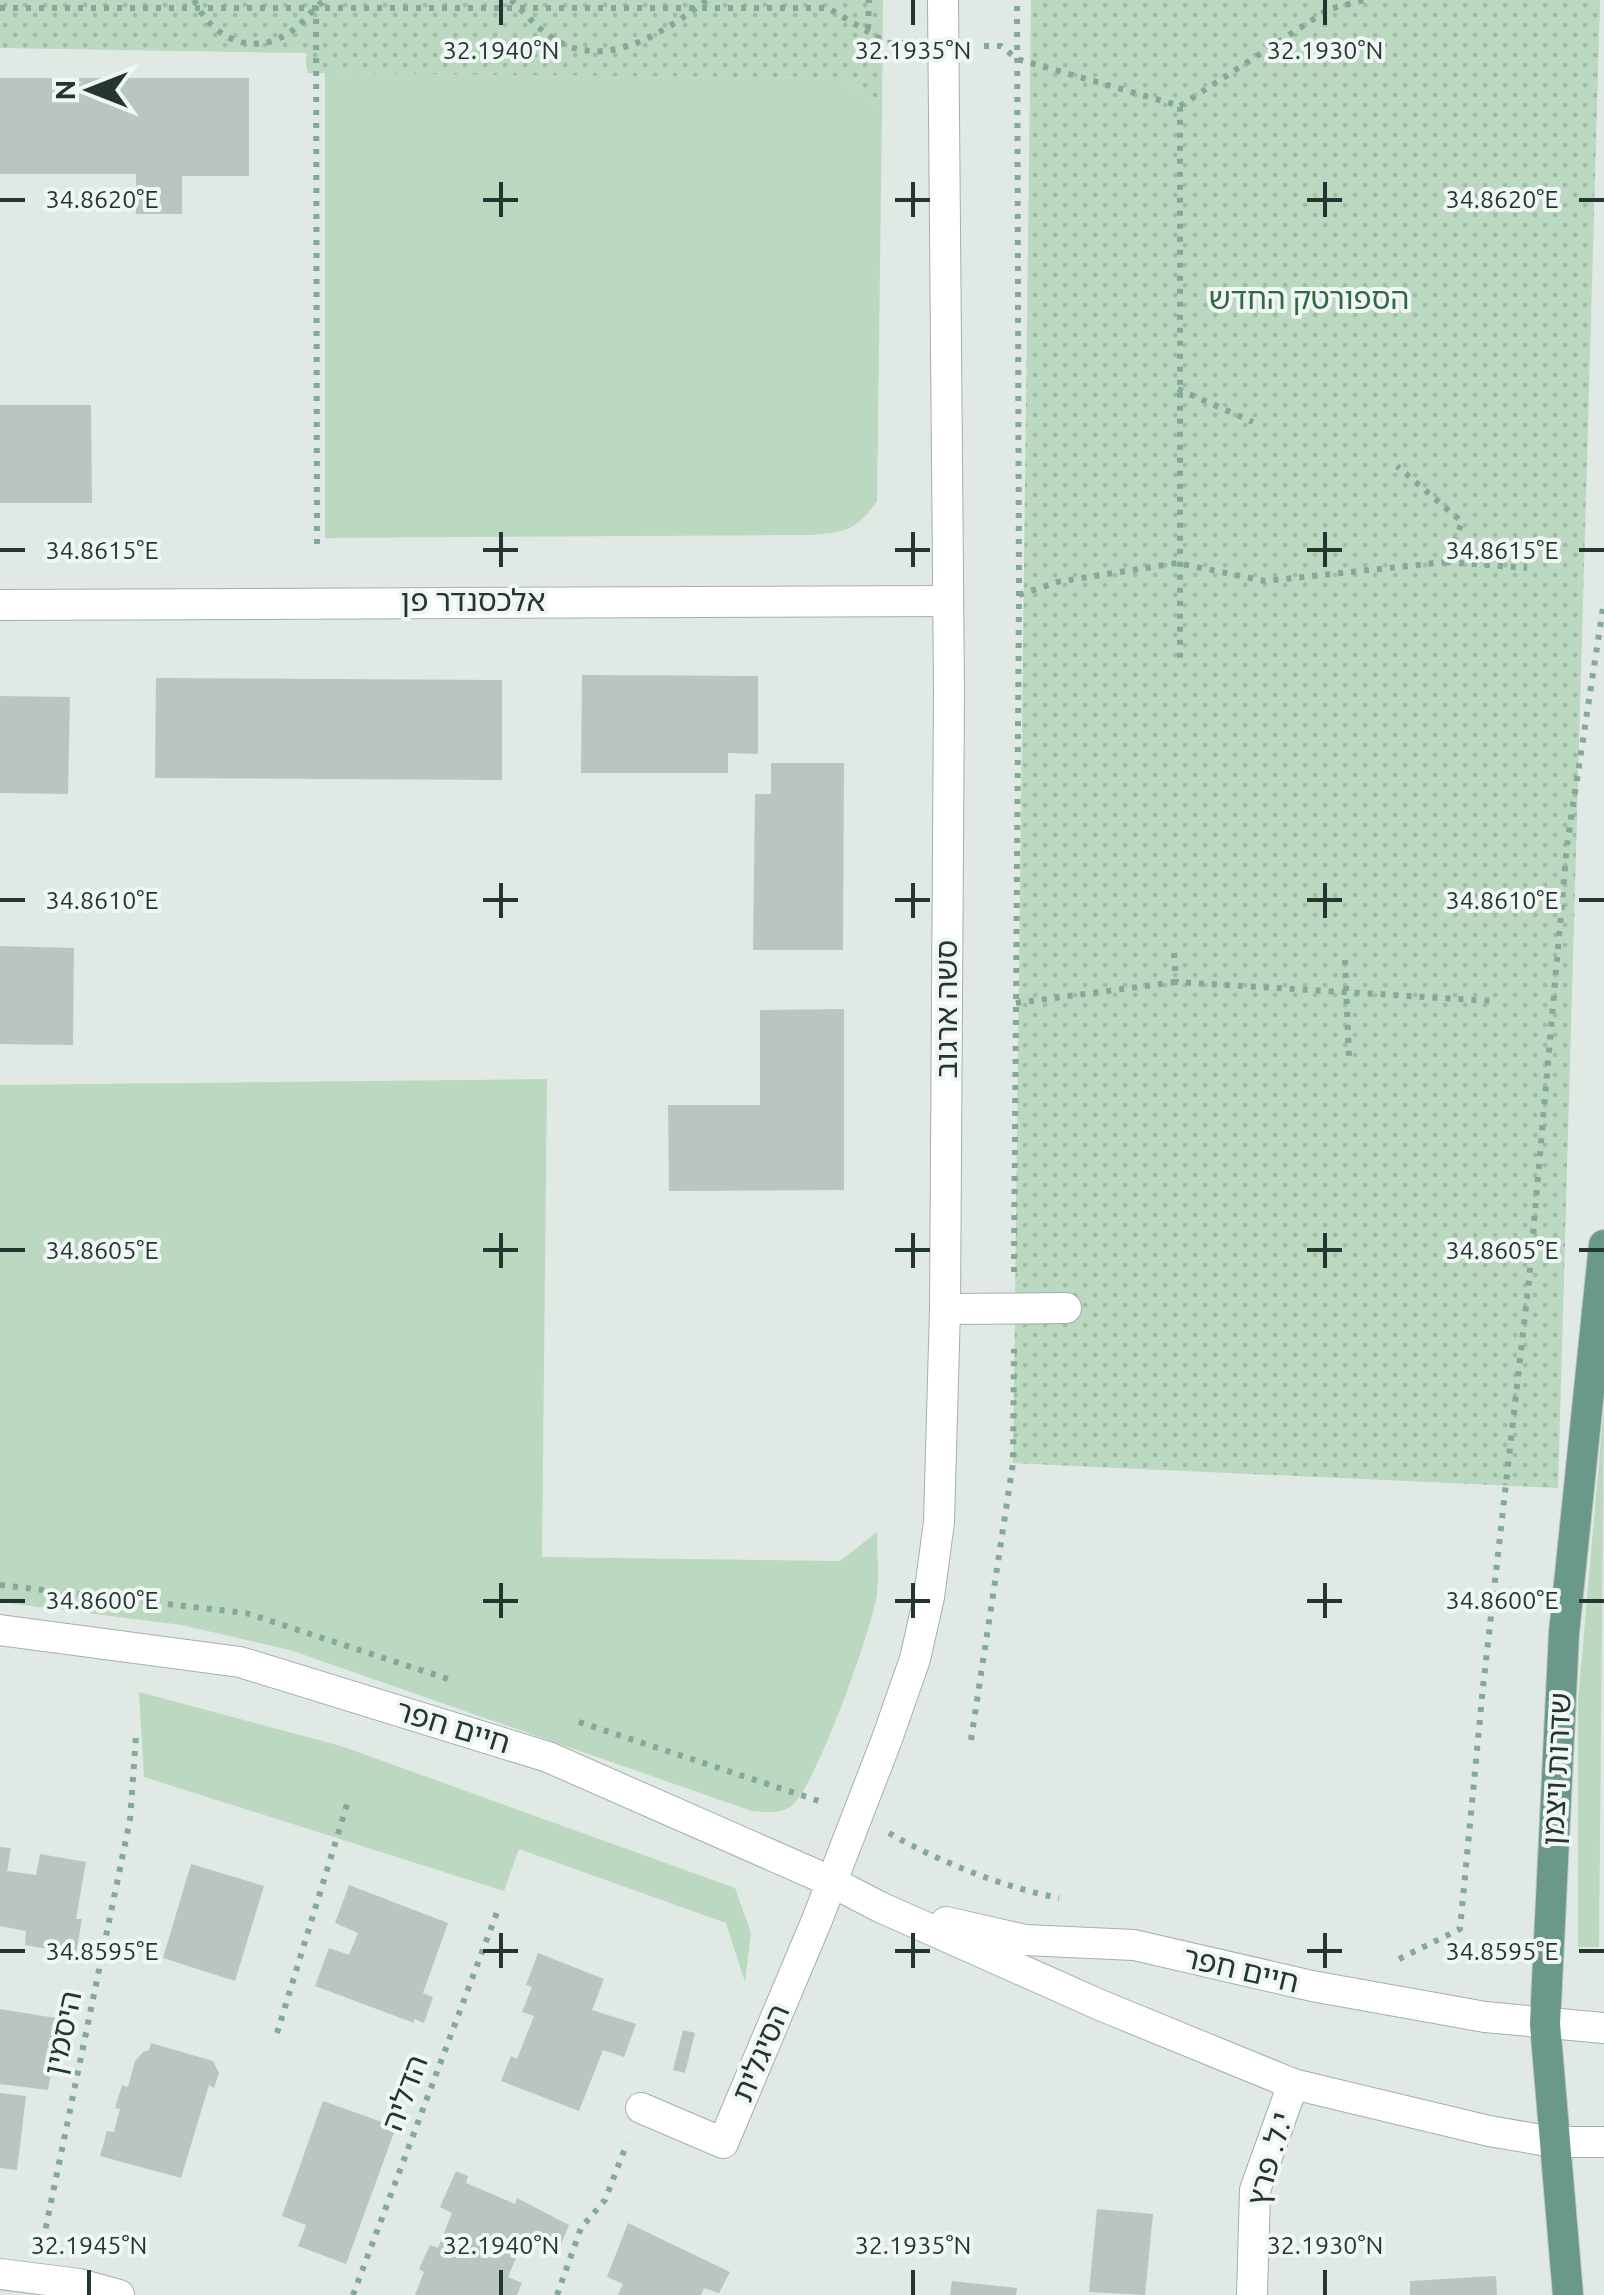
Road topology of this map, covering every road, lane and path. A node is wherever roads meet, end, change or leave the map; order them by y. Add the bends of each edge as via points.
1 (325, 0) edge
2 (511, 0) edge
3 (707, 0) edge
4 (869, 0) edge
5 (942, 0) edge
6 (1017, 0) edge
7 (1365, 0) edge
8 (196, 3) edge
9 (209, 3) edge
10 (316, 6) junction
11 (518, 7) junction
12 (0, 8) edge
13 (697, 8) junction
14 (868, 29) junction
15 (886, 43) dead end
16 (977, 46) dead end
17 (1018, 60) junction
18 (1180, 106) junction
19 (1178, 390) junction
20 (1253, 422) dead end
21 (1397, 466) dead end
22 (317, 546) dead end
23 (1446, 562) junction
24 (1177, 563) junction
25 (1528, 568) dead end
26 (1019, 595) junction
27 (947, 601) junction
28 (1604, 602) edge
29 (0, 605) edge
30 (1180, 663) dead end
31 (1174, 953) dead end
32 (1344, 960) dead end
33 (1176, 982) junction
34 (1347, 990) junction
35 (1492, 1001) dead end
36 (1016, 1003) junction
37 (1350, 1056) dead end
38 (1604, 1244) edge
39 (1014, 1308) junction
40 (1066, 1308) dead end
41 (945, 1309) junction
42 (0, 1630) edge
43 (136, 1736) dead end
44 (971, 1740) dead end
45 (350, 1798) dead end
46 (830, 1881) junction
47 (499, 1907) dead end
48 (880, 1907) junction
49 (1460, 1929) dead end
50 (1545, 2024) junction
51 (1604, 2028) edge
52 (277, 2033) dead end
53 (1293, 2084) junction
54 (641, 2108) dead end
55 (1553, 2142) junction
56 (1604, 2142) edge
57 (616, 2172) dead end
58 (0, 2274) edge
59 (36, 2278) junction
60 (119, 2295) edge
61 (353, 2295) edge
62 (557, 2295) edge
63 (1252, 2295) edge
64 (1568, 2295) edge

1 - 10 path
2 - 11 path
3 - 13 path
4 - 14 path
5 - 27 street, סשה ארגוב
6 - 17 path
7 - 18 path via 1329,9
8 - 9 path
8 - 10 path via 213,30 248,43 288,34
8 - 12 path
9 - 10 path
10 - 11 path
10 - 22 path
11 - 13 path
11 - 13 path via 550,37 599,53 638,42
13 - 14 path via 828,8
14 - 15 path
16 - 17 path via 1001,46
17 - 18 path
17 - 26 path
18 - 19 path
19 - 20 path
19 - 24 path
21 - 23 path via 1462,522
23 - 24 path via 1266,581
23 - 25 path
24 - 26 path via 1057,582
24 - 30 path
26 - 36 path
27 - 29 street, אלכסנדר פן
27 - 41 street, סשה ארגוב
28 - 49 path via 1567,845
31 - 33 path
32 - 34 path
33 - 34 path
33 - 36 path
34 - 35 path
34 - 37 path
36 - 39 path
38 - 50 main road, שדרות ויצמן via 1564,1633
39 - 40 street
39 - 41 street
39 - 44 path via 1012,1462
41 - 46 street, סשה ארגוב via 939,1522 928,1597 909,1675
42 - 46 street, חיים חפר via 240,1662 548,1757
43 - 59 path, היסמין via 130,1820
45 - 52 path
46 - 48 street, חיים חפר
46 - 54 street, הסיגלית via 724,2143
47 - 61 path, הדליה
48 - 50 street, חיים חפר via 1025,1940 1134,1945 1312,1986
48 - 53 street, חיים חפר
50 - 51 street, חיים חפר
50 - 55 main road, שדרות ויצמן
53 - 55 street, חיים חפר
53 - 63 street, י.ל. פרץ via 1255,2190
55 - 56 street, חיים חפר
55 - 64 main road, שדרות ויצמן
57 - 62 path via 605,2200 581,2228
58 - 59 street
59 - 60 street

